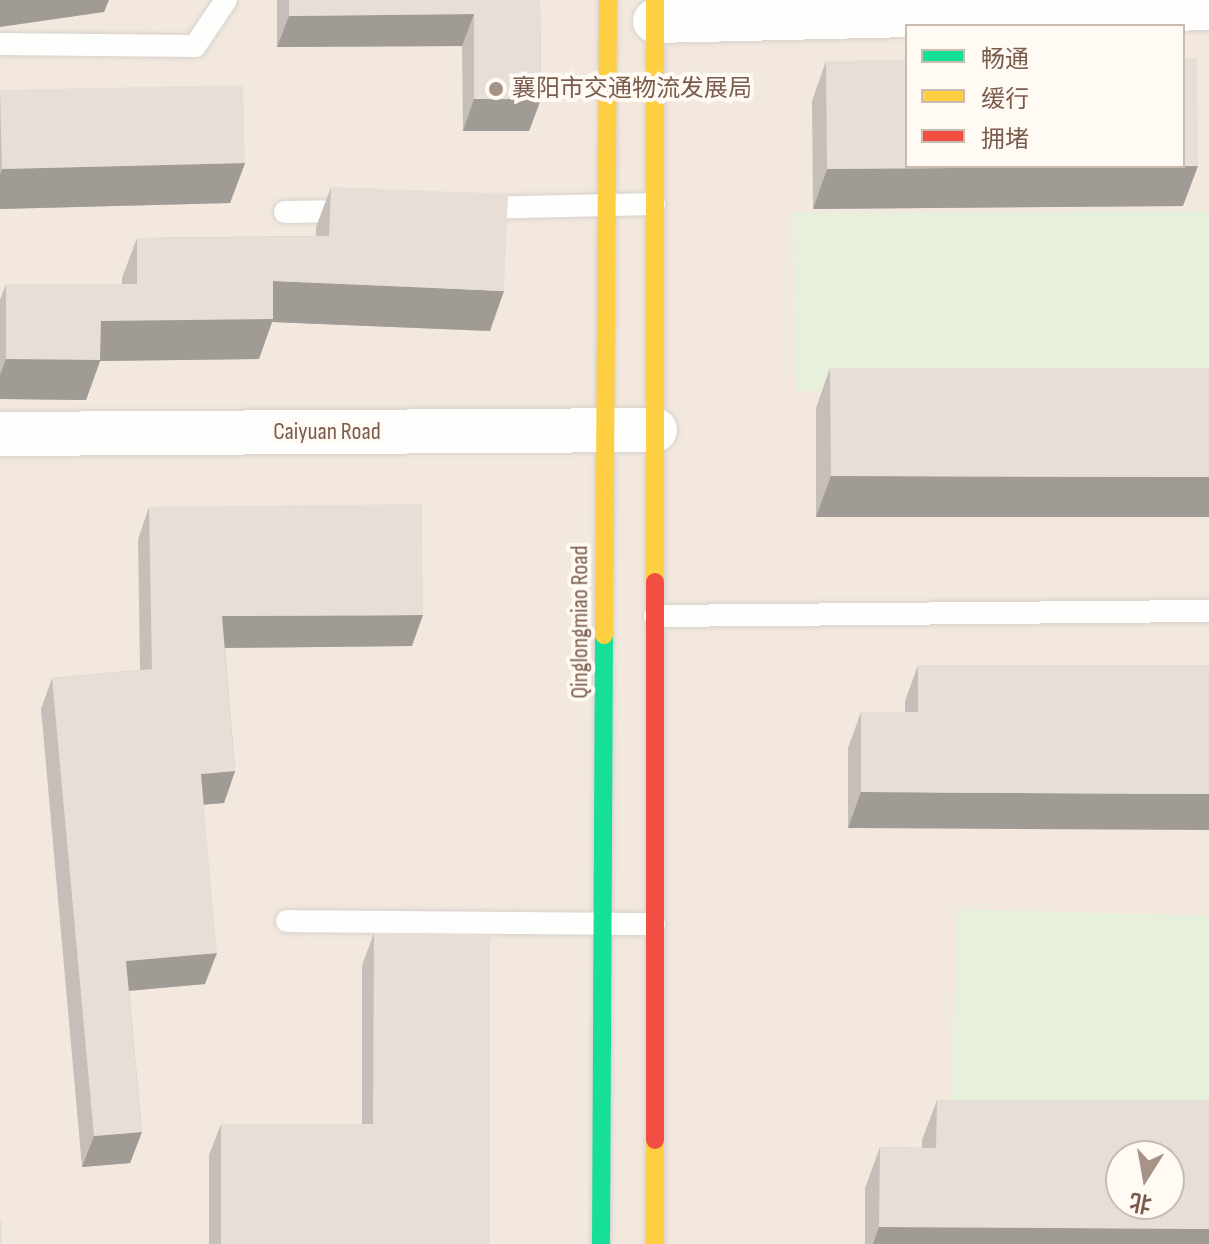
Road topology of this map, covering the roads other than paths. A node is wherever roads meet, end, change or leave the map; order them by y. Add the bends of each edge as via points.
1 (226, 0) edge
2 (608, 0) edge
3 (1209, 8) edge
4 (655, 10) edge
5 (0, 44) edge
6 (654, 204) junction
7 (607, 206) junction
8 (454, 209) edge
9 (377, 210) edge
10 (285, 212) dead end
11 (605, 430) junction
12 (655, 430) junction
13 (0, 434) edge
14 (1209, 611) edge
15 (655, 616) junction
16 (287, 921) dead end
17 (602, 923) junction
18 (654, 924) junction
19 (601, 1244) edge
20 (655, 1244) edge

1 - 5 lane via 195,46
2 - 7 street, Qinglongmiao Road
3 - 4 street
4 - 6 street
6 - 7 lane
6 - 12 street
7 - 8 lane
7 - 11 street, Qinglongmiao Road
9 - 10 lane
11 - 12 street, Caiyuan Road
11 - 13 street, Caiyuan Road
11 - 17 street, Qinglongmiao Road
12 - 15 street
14 - 15 lane
15 - 18 street
16 - 17 lane
17 - 18 lane
17 - 19 street, Qinglongmiao Road
18 - 20 street

